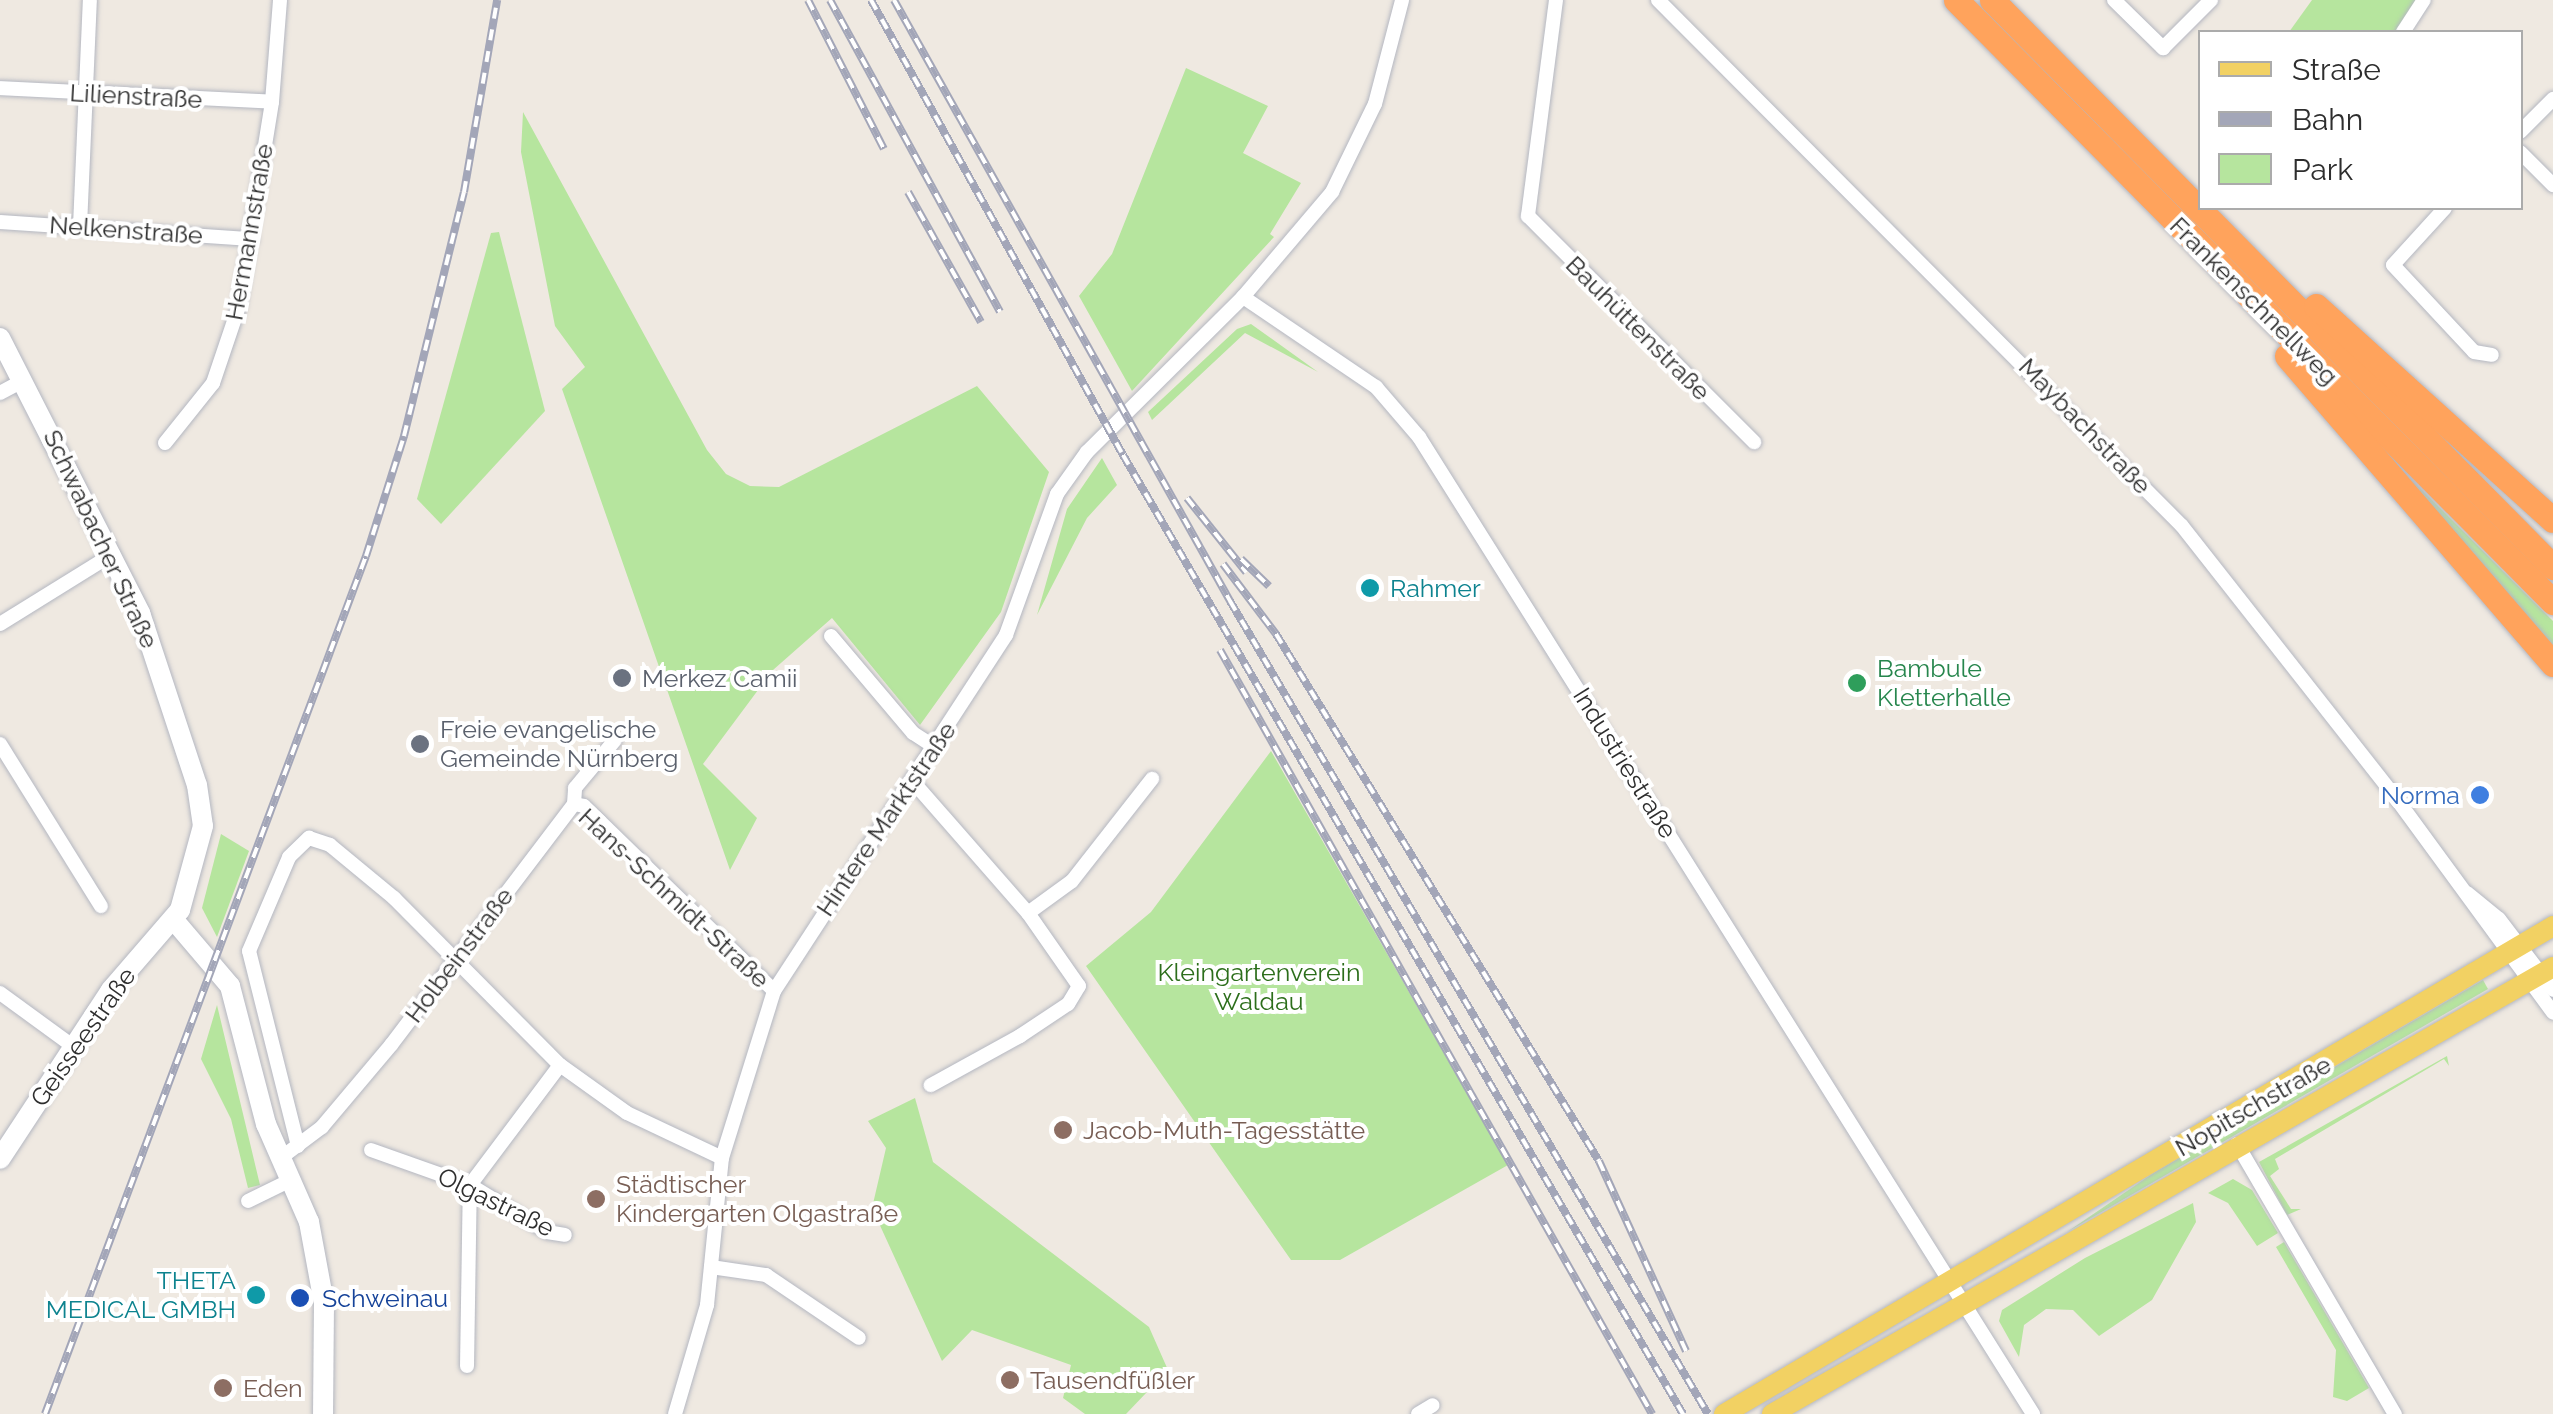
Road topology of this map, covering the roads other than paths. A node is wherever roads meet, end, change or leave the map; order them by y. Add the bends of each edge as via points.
1 (90, 0) edge
2 (280, 0) edge
3 (1402, 0) edge
4 (1556, 0) edge
5 (1658, 0) edge
6 (1956, 0) edge
7 (1992, 0) edge
8 (2114, 0) edge
9 (2211, 0) edge
10 (2424, 0) edge
11 (2404, 30) edge
12 (0, 88) edge
13 (86, 94) junction
14 (2553, 99) edge
15 (272, 102) junction
16 (2523, 129) edge
17 (2523, 155) edge
18 (2170, 182) junction
19 (2553, 185) edge
20 (2198, 205) edge
21 (2161, 208) junction
22 (2204, 210) edge
23 (2443, 210) edge
24 (0, 222) edge
25 (80, 226) junction
26 (251, 238) junction
27 (1243, 297) junction
28 (0, 338) edge
29 (2492, 355) dead end
30 (24, 380) junction
31 (0, 393) edge
32 (1754, 442) dead end
33 (165, 443) dead end
34 (2553, 520) edge
35 (113, 554) junction
36 (2553, 566) edge
37 (2553, 602) edge
38 (0, 624) edge
39 (831, 636) dead end
40 (2553, 664) edge
41 (615, 740) dead end
42 (0, 744) edge
43 (936, 748) junction
44 (1152, 779) dead end
45 (915, 784) junction
46 (574, 804) junction
47 (100, 906) dead end
48 (1028, 913) junction
49 (174, 919) junction
50 (2553, 926) edge
51 (2514, 951) junction
52 (454, 958) junction
53 (2543, 978) edge
54 (774, 992) junction
55 (0, 993) edge
56 (2553, 1012) edge
57 (74, 1047) junction
58 (560, 1065) junction
59 (932, 1085) dead end
60 (2237, 1144) junction
61 (370, 1150) dead end
62 (290, 1151) junction
63 (722, 1158) junction
64 (0, 1160) edge
65 (293, 1179) junction
66 (470, 1185) junction
67 (248, 1201) dead end
68 (2064, 1216) junction
69 (565, 1235) dead end
70 (2072, 1240) junction
71 (710, 1268) junction
72 (1951, 1282) junction
73 (1965, 1302) junction
74 (859, 1338) dead end
75 (467, 1366) dead end
76 (1433, 1404) dead end
77 (323, 1414) edge
78 (674, 1414) edge
79 (1418, 1414) edge
80 (1724, 1414) edge
81 (1772, 1414) edge
82 (2032, 1414) edge
83 (2394, 1414) edge

1 - 13 street
2 - 15 street, Hermannstraße
3 - 27 street, Hintere Marktstraße via 1357,148 1332,192
4 - 32 street, Bauhüttenstraße via 1527,210 1540,232
5 - 51 street, Maybachstraße via 2182,526
6 - 21 highway, Frankenschnellweg
7 - 18 highway, Frankenschnellweg
8 - 9 street via 2163,48
10 - 11 street
12 - 13 street, Lilienstraße
13 - 15 street, Lilienstraße
13 - 25 street
14 - 16 street
15 - 26 street, Hermannstraße
17 - 19 street
18 - 20 highway
18 - 36 highway, Frankenschnellweg
21 - 37 highway, Frankenschnellweg
21 - 40 highway
22 - 34 highway
23 - 29 street via 2392,265 2474,352
24 - 25 street, Nelkenstraße
25 - 26 street, Nelkenstraße
26 - 33 street, Hermannstraße via 225,356 195,412
27 - 43 street, Hintere Marktstraße via 1087,452 1057,494 1016,618
27 - 72 street, Industriestraße via 1376,386 1419,437
28 - 30 main road, Schwabacher Straße
30 - 31 street
30 - 35 main road, Schwabacher Straße
35 - 38 street
35 - 49 main road, Schwabacher Straße via 148,632 200,798 198,856
39 - 43 street via 914,734
41 - 46 street, Holbeinstraße via 575,788
42 - 47 street
43 - 45 street, Hintere Marktstraße
44 - 48 street via 1072,881
45 - 48 street
45 - 54 street, Hintere Marktstraße
46 - 52 street, Holbeinstraße
46 - 54 street, Hans-Schmidt-Straße via 584,806
48 - 59 street via 1074,974 1074,996 1020,1036
49 - 57 main road, Geisseestraße via 128,969
49 - 62 main road via 230,986 259,1101
50 - 51 main road, Nopitschstraße
51 - 53 street, Maybachstraße
51 - 68 main road, Nopitschstraße
52 - 58 street
52 - 62 street, Holbeinstraße via 341,1106
52 - 62 street via 330,845 309,838 289,857 250,952
53 - 56 street, Maybachstraße
53 - 60 main road, Nopitschstraße
54 - 63 street, Hintere Marktstraße
55 - 57 street
57 - 64 main road, Geisseestraße
58 - 63 street via 627,1113
58 - 66 street
60 - 70 main road, Nopitschstraße
60 - 83 street
61 - 66 street, Olgastraße
62 - 65 main road
63 - 71 street, Hintere Marktstraße
65 - 67 street
65 - 77 main road via 322,1286
66 - 69 street, Olgastraße via 547,1232
66 - 75 street
68 - 70 main road via 2062,1234
68 - 72 main road, Nopitschstraße
70 - 73 main road, Nopitschstraße
71 - 74 street via 766,1275
71 - 78 street, Hintere Marktstraße via 707,1304
72 - 73 street
72 - 80 main road, Nopitschstraße
73 - 81 main road, Nopitschstraße
73 - 82 street
76 - 79 street

